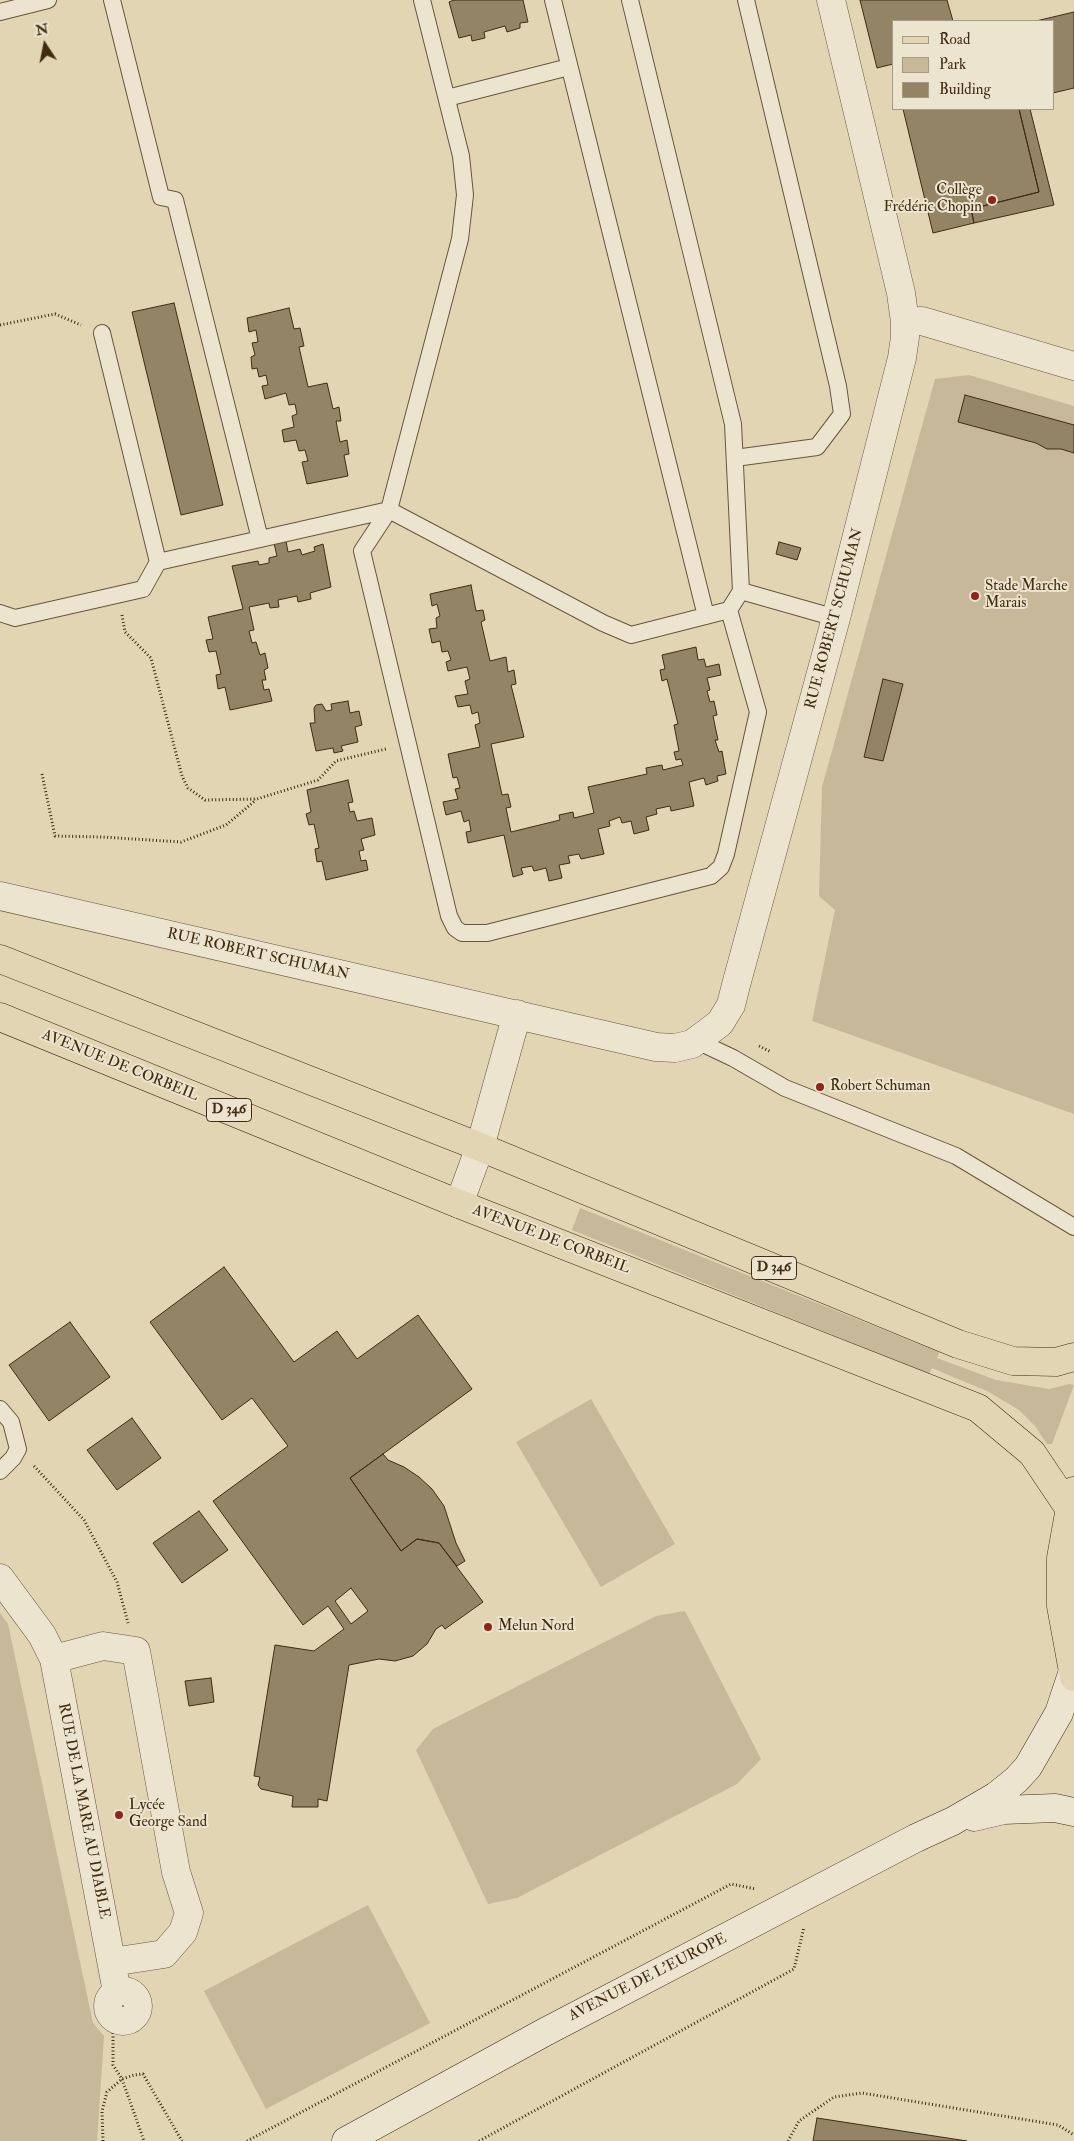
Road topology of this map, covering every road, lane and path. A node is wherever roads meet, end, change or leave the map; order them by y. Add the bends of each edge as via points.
1 (48, 0) edge
2 (112, 0) edge
3 (422, 0) edge
4 (553, 0) edge
5 (630, 0) edge
6 (746, 0) edge
7 (831, 0) edge
8 (0, 12) edge
9 (569, 67) junction
10 (448, 98) junction
11 (905, 322) junction
12 (0, 324) edge
13 (102, 333) joint
14 (1074, 366) edge
15 (735, 458) junction
16 (389, 510) junction
17 (260, 539) junction
18 (158, 562) junction
19 (741, 591) junction
20 (117, 595) junction
21 (729, 610) junction
22 (0, 613) edge
23 (706, 616) junction
24 (836, 618) junction
25 (408, 743) junction
26 (42, 774) dead end
27 (257, 799) junction
28 (0, 896) edge
29 (0, 960) edge
30 (516, 1014) junction
31 (0, 1017) edge
32 (697, 1041) junction
33 (480, 1147) junction
34 (459, 1204) junction
35 (1074, 1227) edge
36 (1074, 1357) edge
37 (0, 1409) edge
38 (18, 1449) junction
39 (0, 1471) edge
40 (1071, 1498) edge
41 (0, 1578) edge
42 (136, 1651) junction
43 (54, 1659) junction
44 (1073, 1674) edge
45 (1074, 1812) edge
46 (953, 1821) junction
47 (758, 1890) dead end
48 (805, 1924) dead end
49 (112, 1962) junction
50 (114, 2018) joint
51 (122, 2079) junction
52 (1074, 2135) edge
53 (103, 2141) edge
54 (144, 2141) edge
55 (182, 2141) edge
56 (247, 2141) edge
57 (346, 2141) edge
58 (479, 2141) edge
59 (788, 2141) edge

1 - 8 lane
2 - 17 lane via 161,197 175,200
3 - 10 lane
4 - 9 lane
5 - 15 lane via 734,424
6 - 15 lane via 842,414 817,447
7 - 11 street, RUE ROBERT SCHUMAN via 902,294
9 - 10 lane
9 - 23 lane
10 - 16 lane via 464,185 460,239
11 - 14 street via 922,321
11 - 24 street, RUE ROBERT SCHUMAN via 902,358
12 - 13 path via 55,314
13 - 18 lane
15 - 19 lane
16 - 17 lane
16 - 23 lane via 603,623 632,635
16 - 25 lane via 362,551
17 - 18 lane
18 - 20 lane via 143,589
19 - 21 lane
19 - 24 lane
20 - 22 lane via 15,618
20 - 27 path via 125,632 151,658 188,788 205,800
21 - 23 lane
21 - 25 lane via 758,712 726,854 721,867 711,876 487,934 462,933 455,928 449,916
24 - 32 street, RUE ROBERT SCHUMAN via 731,1005 720,1023
25 - 27 path via 336,761 318,780
26 - 27 path via 55,836 182,842 226,825
28 - 30 street, RUE ROBERT SCHUMAN
29 - 33 main road, D 346
30 - 32 street, RUE ROBERT SCHUMAN via 656,1047 675,1048
30 - 33 street
31 - 34 main road, AVENUE DE CORBEIL / D 346
32 - 35 lane via 785,1088 956,1156
33 - 34 street
33 - 36 main road, D 346 via 958,1344 1013,1361 1056,1362
34 - 40 main road, AVENUE DE CORBEIL / D 346 via 978,1408 1032,1453
37 - 38 lane via 11,1422
38 - 39 lane
38 - 42 path via 84,1520 117,1582
40 - 44 main road via 1061,1558 1061,1606
41 - 43 street, RUE DE LA MARE AU DIABLE via 42,1635
42 - 43 street via 103,1646
42 - 49 street via 176,1872 189,1913 183,1932 164,1954
43 - 49 street, RUE DE LA MARE AU DIABLE
44 - 46 street, AVENUE DE L'EUROPE via 1059,1713 1028,1766 996,1796
45 - 46 street, AVENUE DE L'EUROPE via 1055,1808 1004,1810
46 - 57 street, AVENUE DE L'EUROPE via 544,2032
47 - 56 path via 731,1884
48 - 58 path via 794,1968
49 - 50 street, RUE DE LA MARE AU DIABLE via 117,1992 132,1994 138,2008 129,2020
50 - 51 path via 114,2065
51 - 53 path via 107,2092 102,2111
51 - 54 path
51 - 55 path via 143,2074
52 - 59 path via 1058,2125 862,2093 834,2097 799,2121

